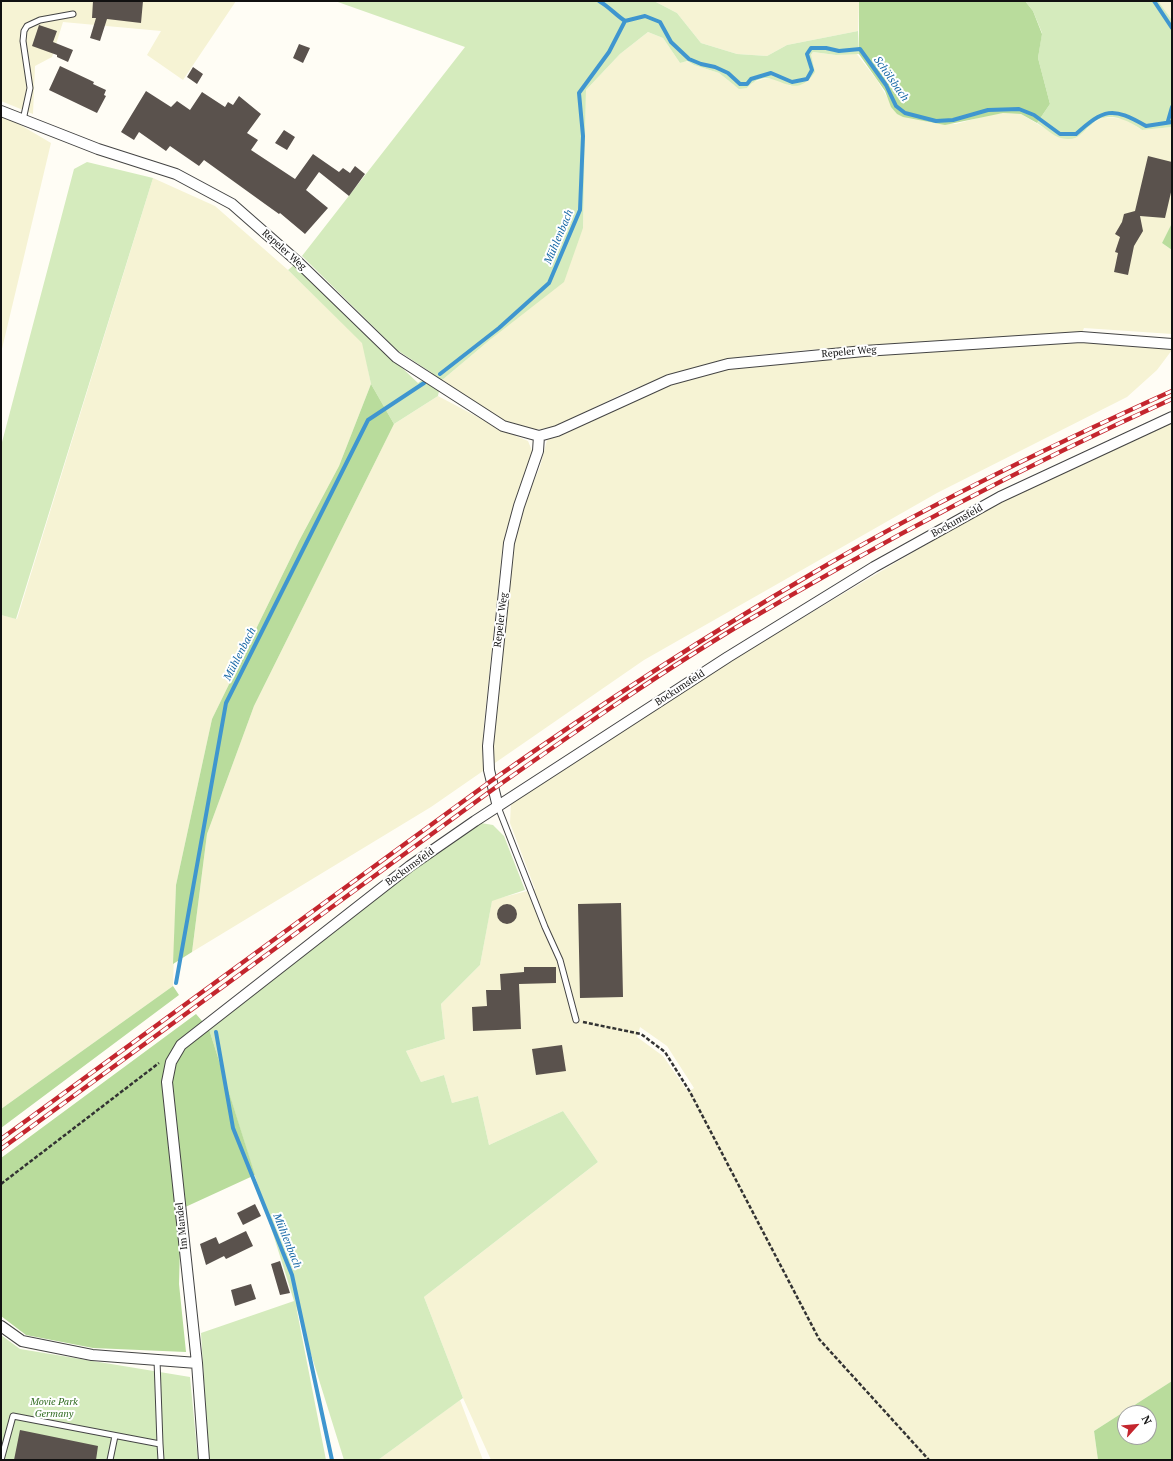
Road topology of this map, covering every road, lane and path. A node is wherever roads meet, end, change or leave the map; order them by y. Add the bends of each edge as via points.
1 (73, 14) dead end
2 (1, 111) edge
3 (23, 120) junction
4 (1172, 344) edge
5 (1172, 418) edge
6 (539, 436) junction
7 (498, 807) junction
8 (222, 1015) joint
9 (576, 1020) joint
10 (163, 1060) dead end
11 (1, 1184) edge
12 (1, 1326) edge
13 (157, 1360) junction
14 (197, 1363) junction
15 (115, 1436) junction
16 (160, 1444) junction
17 (2, 1460) edge
18 (110, 1460) edge
19 (161, 1460) edge
20 (204, 1460) edge
21 (929, 1460) edge

1 - 3 lane via 40,20 27,26 24,31 23,41 30,88
2 - 3 street, Repeler Weg
3 - 6 street, Repeler Weg via 98,149 176,174 232,204 298,262 396,357 503,426
4 - 6 street, Repeler Weg via 1081,337 864,351 728,364 669,380 557,431
5 - 7 street, Bockumsfeld via 1000,497 874,567 721,661
6 - 7 street, Repeler Weg via 538,451 509,543 488,746 489,770
7 - 8 street, Bockumsfeld via 410,866
7 - 9 lane via 560,960
8 - 14 street, Im Mandel via 182,1045 171,1062 167,1082
9 - 21 path via 641,1034 665,1052 690,1092 819,1339
10 - 11 path
12 - 13 street via 22,1341 92,1356
13 - 14 street
13 - 16 lane
14 - 20 street, Im Mandel
15 - 16 lane
15 - 17 lane via 13,1416
15 - 18 lane
16 - 19 lane

